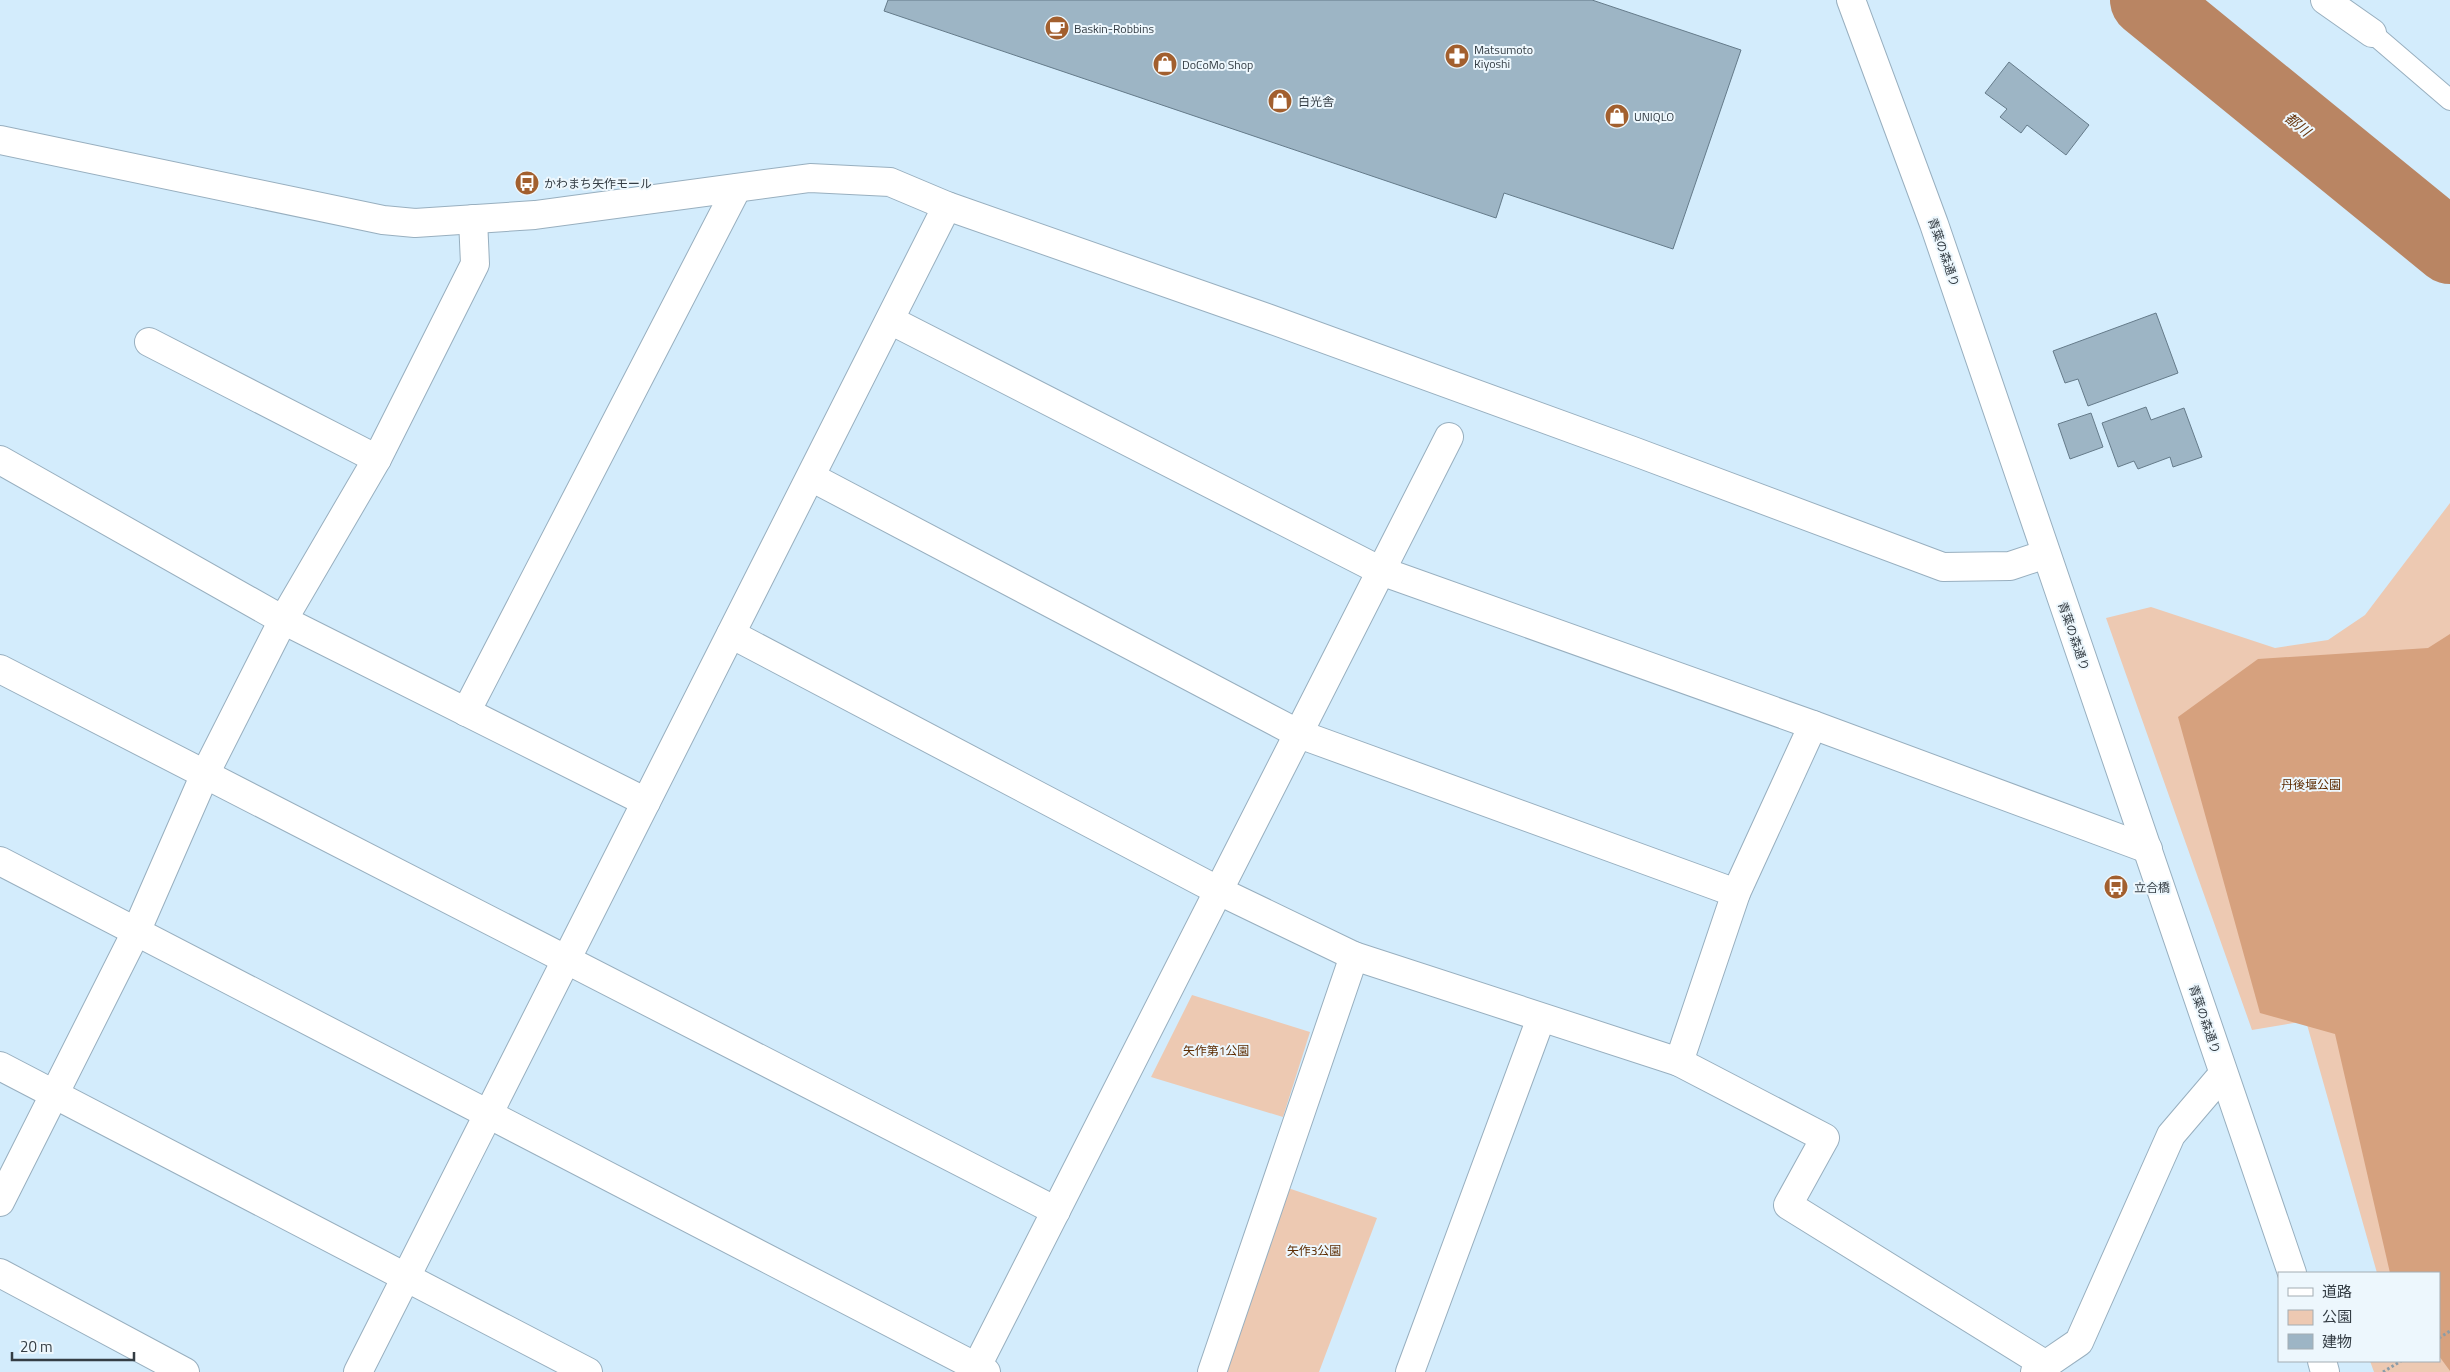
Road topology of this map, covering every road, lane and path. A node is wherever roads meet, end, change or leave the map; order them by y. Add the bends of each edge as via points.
1 (1851, 0) edge
2 (2326, 0) edge
3 (2372, 34) joint
4 (2450, 100) edge
5 (0, 140) edge
6 (737, 188) junction
7 (947, 206) junction
8 (473, 219) junction
9 (890, 320) junction
10 (149, 342) dead end
11 (1449, 437) dead end
12 (377, 459) junction
13 (0, 460) edge
14 (811, 477) junction
15 (2046, 554) junction
16 (1381, 571) junction
17 (283, 620) junction
18 (731, 634) junction
19 (0, 669) edge
20 (466, 712) junction
21 (1813, 725) junction
22 (1299, 734) junction
23 (205, 774) junction
24 (646, 802) junction
25 (2148, 849) junction
26 (0, 861) edge
27 (1219, 890) junction
28 (1736, 893) junction
29 (136, 932) junction
30 (1354, 956) junction
31 (566, 959) junction
32 (1541, 1018) junction
33 (1678, 1062) junction
34 (0, 1066) edge
35 (2224, 1074) junction
36 (54, 1094) junction
37 (488, 1115) junction
38 (0, 1202) edge
39 (1056, 1211) junction
40 (2292, 1272) edge
41 (0, 1273) edge
42 (406, 1277) junction
43 (2399, 1362) edge
44 (2040, 1369) edge
45 (978, 1371) edge
46 (185, 1372) edge
47 (358, 1372) edge
48 (588, 1372) edge
49 (1212, 1372) edge
50 (1410, 1372) edge
51 (2383, 1372) edge

1 - 15 street, 青葉の森通り via 1934,224
2 - 3 street
3 - 4 lane
5 - 8 street via 383,220 415,223
6 - 7 street via 810,178 890,182
6 - 8 street via 534,215
6 - 20 street
7 - 9 street
7 - 15 street via 1267,318 1943,567 2010,566
8 - 12 street via 475,264
9 - 14 street
9 - 16 street
10 - 12 street
11 - 16 street
12 - 17 street
13 - 17 street
14 - 18 street
14 - 22 street
15 - 25 street, 青葉の森通り
16 - 21 street
16 - 22 street
17 - 20 street
17 - 23 street
18 - 24 street
18 - 27 street
19 - 23 street
20 - 24 street
21 - 25 street
21 - 28 street
22 - 27 street
22 - 28 street
23 - 29 street
23 - 31 street
24 - 31 street
25 - 35 street, 青葉の森通り
26 - 29 street
27 - 30 street
27 - 39 street
28 - 33 street
29 - 36 street
29 - 37 street
30 - 32 street
30 - 49 street
31 - 37 street
31 - 39 street
32 - 33 street
32 - 50 street
33 - 44 street via 1825,1138 1788,1205
34 - 36 street
35 - 40 street, 青葉の森通り
35 - 44 street via 2171,1135 2080,1342
36 - 38 street
36 - 42 street
37 - 42 street
37 - 45 street
39 - 45 street
41 - 46 street
42 - 47 street
42 - 48 street
43 - 51 path

